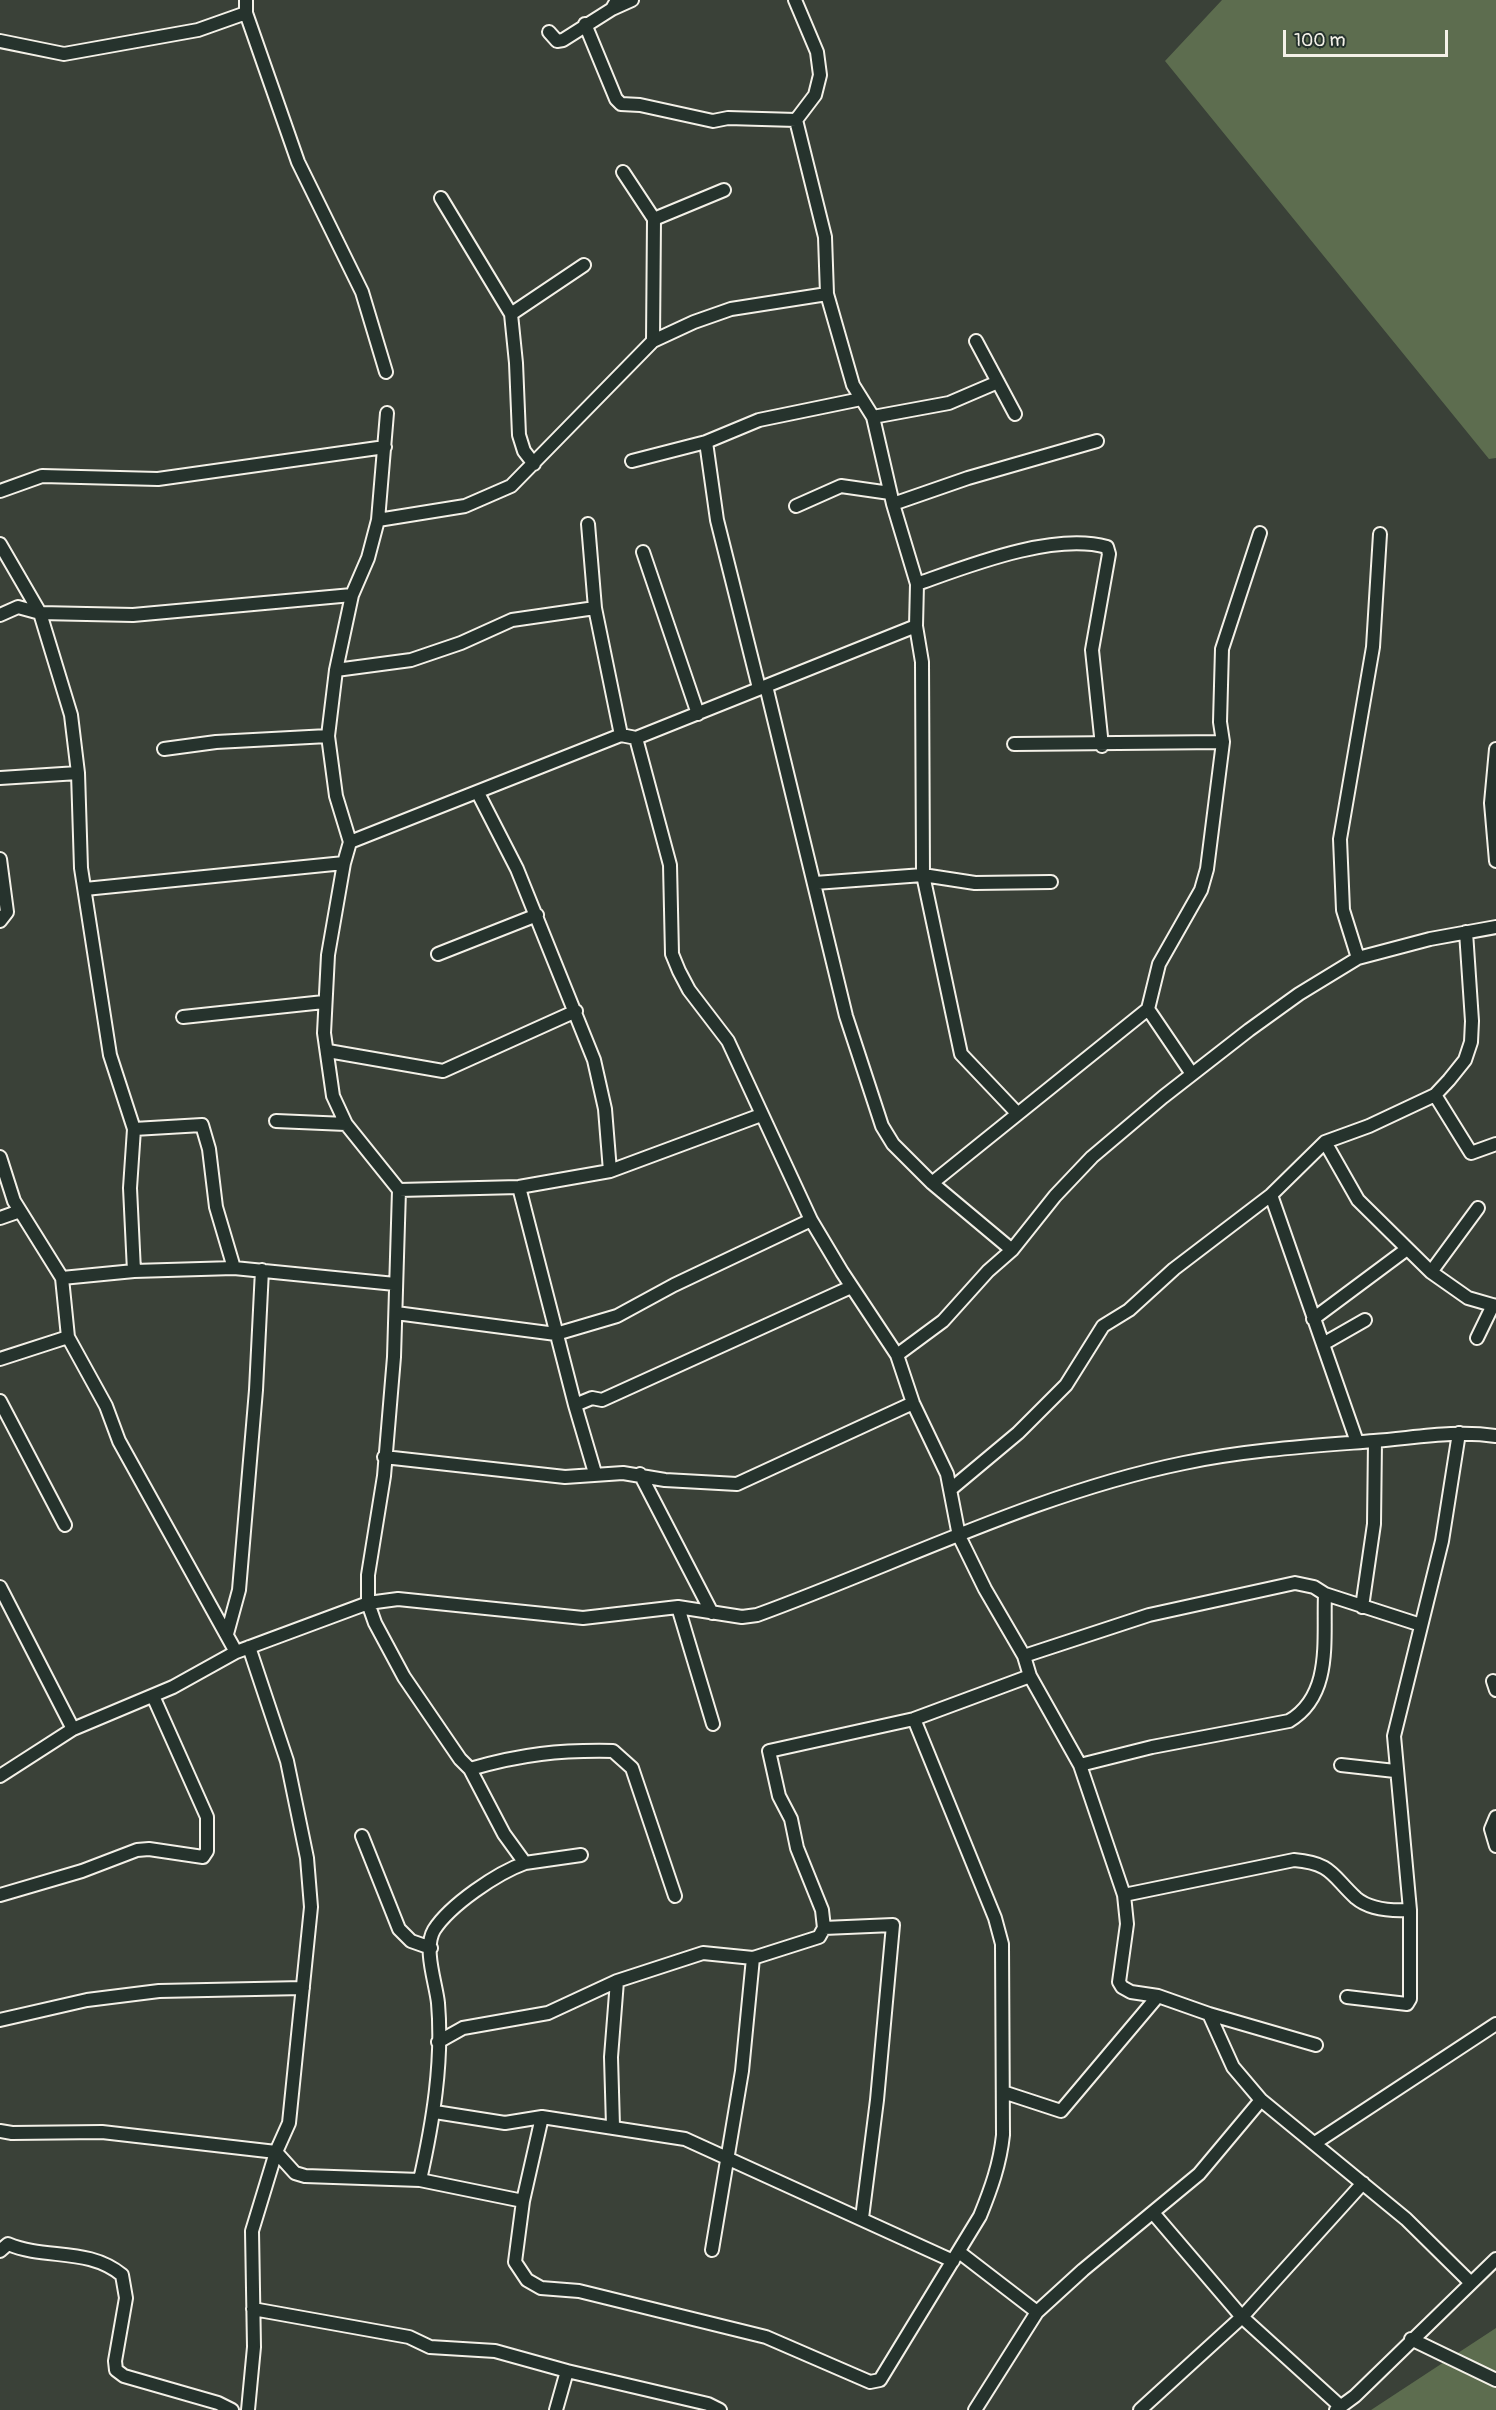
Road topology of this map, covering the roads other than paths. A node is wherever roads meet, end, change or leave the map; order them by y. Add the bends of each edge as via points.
1 (632, 0) edge
2 (795, 0) edge
3 (614, 5) edge
4 (246, 6) edge
5 (585, 24) junction
6 (549, 32) dead end
7 (0, 41) edge
8 (796, 120) junction
9 (623, 172) dead end
10 (724, 190) dead end
11 (441, 198) dead end
12 (654, 219) junction
13 (585, 265) dead end
14 (827, 294) junction
15 (511, 314) junction
16 (976, 341) dead end
17 (653, 342) junction
18 (386, 372) dead end
19 (998, 382) junction
20 (861, 399) junction
21 (387, 413) dead end
22 (1015, 414) dead end
23 (873, 417) junction
24 (1097, 441) dead end
25 (706, 442) junction
26 (385, 447) junction
27 (632, 461) dead end
28 (534, 464) junction
29 (0, 491) edge
30 (891, 499) junction
31 (796, 506) dead end
32 (378, 520) junction
33 (588, 524) dead end
34 (1260, 533) dead end
35 (1380, 534) dead end
36 (0, 544) edge
37 (643, 552) dead end
38 (916, 584) junction
39 (352, 595) junction
40 (595, 608) junction
41 (40, 613) junction
42 (0, 615) edge
43 (916, 626) junction
44 (336, 670) junction
45 (762, 687) junction
46 (698, 714) junction
47 (621, 735) junction
48 (328, 736) junction
49 (636, 738) junction
50 (1223, 742) junction
51 (1014, 744) dead end
52 (1102, 746) junction
53 (164, 749) dead end
54 (1496, 750) edge
55 (78, 773) junction
56 (0, 778) edge
57 (478, 793) junction
58 (350, 842) junction
59 (0, 859) edge
60 (1496, 861) edge
61 (344, 863) junction
62 (923, 875) junction
63 (1051, 882) dead end
64 (815, 883) junction
65 (85, 889) junction
66 (537, 915) junction
67 (0, 921) edge
68 (1496, 927) edge
69 (1466, 932) junction
70 (438, 954) dead end
71 (1358, 958) junction
72 (324, 1002) junction
73 (1148, 1009) junction
74 (576, 1011) junction
75 (183, 1017) dead end
76 (328, 1051) junction
77 (1192, 1074) junction
78 (1435, 1095) junction
79 (1017, 1113) junction
80 (760, 1115) junction
81 (276, 1121) dead end
82 (346, 1124) junction
83 (134, 1129) junction
84 (1325, 1142) junction
85 (1496, 1144) edge
86 (0, 1157) edge
87 (610, 1171) junction
88 (932, 1183) junction
89 (519, 1187) junction
90 (399, 1190) junction
91 (1271, 1195) junction
92 (1478, 1208) dead end
93 (20, 1211) junction
94 (0, 1218) edge
95 (811, 1220) junction
96 (1012, 1250) junction
97 (1407, 1250) junction
98 (234, 1268) junction
99 (262, 1270) junction
100 (134, 1271) junction
101 (1431, 1272) junction
102 (62, 1278) junction
103 (395, 1284) junction
104 (851, 1287) junction
105 (1494, 1306) edge
106 (396, 1313) junction
107 (1313, 1319) junction
108 (1365, 1320) dead end
109 (556, 1334) junction
110 (68, 1337) junction
111 (1477, 1338) dead end
112 (1323, 1344) junction
113 (897, 1355) junction
114 (0, 1359) edge
115 (0, 1401) edge
116 (913, 1403) junction
117 (575, 1405) junction
118 (1459, 1433) junction
119 (1496, 1436) edge
120 (1375, 1441) junction
121 (1357, 1442) junction
122 (384, 1457) junction
123 (595, 1473) junction
124 (640, 1474) junction
125 (951, 1489) junction
126 (65, 1525) dead end
127 (959, 1536) junction
128 (0, 1587) edge
129 (1325, 1594) junction
130 (368, 1603) junction
131 (678, 1607) junction
132 (1362, 1607) junction
133 (712, 1613) junction
134 (1421, 1625) junction
135 (227, 1634) junction
136 (249, 1647) junction
137 (236, 1652) junction
138 (1024, 1656) junction
139 (1030, 1676) junction
140 (153, 1696) junction
141 (914, 1719) junction
142 (713, 1724) dead end
143 (73, 1730) junction
144 (1080, 1765) junction
145 (1341, 1765) dead end
146 (470, 1769) junction
147 (1395, 1771) junction
148 (0, 1776) edge
149 (1496, 1817) edge
150 (362, 1836) dead end
151 (1496, 1846) edge
152 (581, 1855) dead end
153 (525, 1863) junction
154 (0, 1895) edge
155 (1124, 1895) junction
156 (675, 1896) dead end
157 (1410, 1910) junction
158 (824, 1928) junction
159 (430, 1948) junction
160 (753, 1958) junction
161 (618, 1980) junction
162 (303, 1988) junction
163 (1158, 1996) junction
164 (1347, 1997) dead end
165 (1209, 2014) junction
166 (0, 2020) edge
167 (1496, 2024) edge
168 (438, 2042) junction
169 (1316, 2045) dead end
170 (1003, 2092) junction
171 (1261, 2100) junction
172 (435, 2112) junction
173 (542, 2117) junction
174 (613, 2126) junction
175 (0, 2131) edge
176 (1315, 2143) junction
177 (276, 2151) junction
178 (728, 2157) junction
179 (420, 2180) junction
180 (1363, 2183) junction
181 (523, 2201) junction
182 (1154, 2214) junction
183 (861, 2218) junction
184 (712, 2250) dead end
185 (0, 2251) edge
186 (956, 2257) junction
187 (1496, 2259) edge
188 (1471, 2283) junction
189 (253, 2309) junction
190 (1037, 2312) junction
191 (1242, 2317) junction
192 (1411, 2339) junction
193 (567, 2371) junction
194 (1496, 2380) edge
195 (1355, 2396) junction
196 (706, 2407) edge
197 (1338, 2408) edge
198 (232, 2410) edge
199 (248, 2410) edge
200 (556, 2410) edge
201 (720, 2410) edge
202 (975, 2410) edge
203 (1140, 2410) edge
204 (1357, 2410) edge

1 - 3 street
2 - 8 street via 817,52 820,75 815,95
3 - 5 street
4 - 7 street via 198,30 64,54
4 - 18 street via 298,162 362,292
5 - 6 street via 563,40 557,41
5 - 8 street via 621,104 713,121
8 - 14 street via 825,237
9 - 12 street
10 - 12 street
11 - 15 street
12 - 17 street
13 - 15 street
14 - 17 street via 731,309
14 - 20 street
15 - 28 street via 519,435
16 - 19 street
17 - 28 street
19 - 22 street
19 - 23 street via 949,403
20 - 23 street
20 - 25 street via 759,420
21 - 26 street
23 - 30 street
24 - 30 street
25 - 27 street
25 - 45 street via 717,520
26 - 29 street via 158,479 42,476
26 - 32 street
28 - 32 street via 511,486 465,506
30 - 31 street via 841,486
30 - 38 street
32 - 39 street
33 - 40 street
34 - 50 street via 1222,649
35 - 71 street via 1373,647 1340,851 1343,910
36 - 41 street
37 - 46 street
38 - 43 street
38 - 52 street via 1000,556 1072,542 1107,547 1092,650
39 - 41 street via 133,615
39 - 44 street
40 - 44 street via 512,620 411,660
40 - 47 street
41 - 42 street via 18,607
41 - 55 street via 71,715
43 - 45 street
43 - 62 street via 922,662
44 - 48 street
45 - 46 street
45 - 64 street
46 - 49 street
47 - 49 street
47 - 57 street
48 - 53 street
48 - 58 street via 336,796
49 - 80 street via 670,865 672,954 689,990 728,1041
50 - 52 street
50 - 73 street via 1207,869 1201,890 1159,964
51 - 52 street
54 - 60 street via 1491,803
55 - 56 street
55 - 65 street
57 - 58 street
57 - 66 street
58 - 61 street
59 - 67 street via 7,912
61 - 65 street
61 - 72 street
62 - 63 street via 975,883
62 - 64 street
62 - 79 street via 961,1053
64 - 88 street via 846,1016 875,1111 892,1144
65 - 83 street via 110,1055
66 - 70 street
66 - 74 street
68 - 69 street
69 - 71 street
69 - 78 street via 1471,1041 1465,1060
71 - 77 street via 1299,994
72 - 75 street
72 - 76 street
73 - 77 street
73 - 79 street
74 - 76 street via 443,1071
74 - 87 street via 600,1083
76 - 82 street via 333,1096
77 - 96 street via 1092,1157
78 - 84 street
78 - 85 street via 1471,1153
79 - 88 street
80 - 87 street
80 - 95 street
81 - 82 street
82 - 90 street
83 - 98 street via 202,1125 216,1207
83 - 100 street via 130,1188
84 - 91 street
84 - 97 street via 1358,1200
86 - 93 street
87 - 89 street
88 - 96 street
89 - 90 street
89 - 109 street
90 - 103 street
91 - 107 street
91 - 125 street via 1174,1269 1129,1310 1103,1326 1066,1385 1018,1433
92 - 101 street
93 - 94 street
93 - 102 street
95 - 104 street
95 - 109 street via 617,1316
96 - 113 street via 943,1321
97 - 101 street
97 - 107 street
98 - 99 street
98 - 100 street
99 - 103 street
99 - 135 street via 239,1590
100 - 102 street
101 - 105 street via 1468,1298
102 - 110 street
103 - 106 street
104 - 113 street
104 - 117 street via 602,1400 592,1398
105 - 111 street
106 - 109 street
106 - 122 street
107 - 112 street
108 - 112 street
109 - 117 street
110 - 114 street
110 - 135 street via 106,1406 119,1441
112 - 121 street
113 - 116 street
115 - 126 street
116 - 124 street via 737,1484 665,1480
116 - 125 street
117 - 123 street
118 - 119 street
118 - 120 street
118 - 134 street via 1442,1541
120 - 121 street
120 - 132 street via 1374,1524
121 - 127 street via 1183,1463 1087,1489
122 - 123 street via 565,1477
122 - 130 street via 368,1575
123 - 124 street
124 - 133 street
125 - 127 street
127 - 133 street via 757,1616
127 - 138 street
128 - 143 street
129 - 132 street
129 - 138 street via 1307,1585 1284,1585 1149,1615
129 - 144 street via 1321,1681 1302,1713 1289,1721
130 - 131 street via 398,1599 583,1618
130 - 136 street
130 - 146 street via 404,1677
131 - 133 street
131 - 142 street
132 - 134 street
134 - 147 street via 1396,1724
135 - 137 street
136 - 137 street
136 - 162 street via 287,1761 307,1858 311,1907
137 - 140 street
138 - 139 street
139 - 141 street
139 - 144 street
140 - 143 street
140 - 154 street via 207,1817 207,1851 203,1857 137,1850
141 - 158 street via 769,1751 779,1796 791,1819 797,1848 822,1910
141 - 170 street via 1002,1944
143 - 148 street
144 - 155 street
145 - 147 street
146 - 153 street via 504,1834
146 - 156 street via 516,1756 568,1750 613,1751 632,1768
147 - 157 street
149 - 151 street via 1491,1829
150 - 159 street via 399,1929 411,1941
152 - 153 street
153 - 159 street via 508,1869 449,1912 433,1932
155 - 157 street via 1294,1860 1312,1862 1329,1870 1357,1899 1379,1909
155 - 163 street via 1127,1924 1119,1982 1131,1992
157 - 164 street via 1411,1993 1407,2004
158 - 160 street via 819,1937
158 - 183 street via 892,1925 878,2100
159 - 168 street via 438,2003
160 - 161 street via 703,1953
160 - 178 street via 742,2071
161 - 168 street via 548,2013 463,2028
161 - 174 street via 611,2057
162 - 166 street via 159,1991 87,2000
162 - 177 street via 290,2123
163 - 165 street
163 - 170 street via 1061,2111
165 - 169 street
165 - 171 street via 1233,2067
167 - 176 street
168 - 172 street
170 - 186 street via 1001,2157 980,2216
171 - 176 street
171 - 182 street via 1199,2174
172 - 173 street via 505,2123
172 - 179 street
173 - 174 street
173 - 181 street
174 - 178 street via 685,2139
175 - 177 street via 102,2132
176 - 180 street
177 - 179 street via 295,2173 305,2176
177 - 189 street via 252,2231
178 - 183 street
178 - 184 street
179 - 181 street
180 - 188 street
180 - 191 street
181 - 186 street via 515,2262 527,2280 542,2288 579,2291 766,2337 870,2382 880,2380
182 - 190 street
182 - 191 street
183 - 186 street
185 - 198 street via 8,2244 22,2250 108,2263 122,2275 126,2298 116,2370 124,2376
186 - 190 street
187 - 188 street
188 - 192 street
189 - 193 street via 409,2337 430,2347 495,2351
189 - 199 street
190 - 202 street
191 - 197 street
191 - 203 street
192 - 194 street
192 - 195 street
193 - 196 street
193 - 200 street
195 - 197 street
195 - 204 street
196 - 201 street

